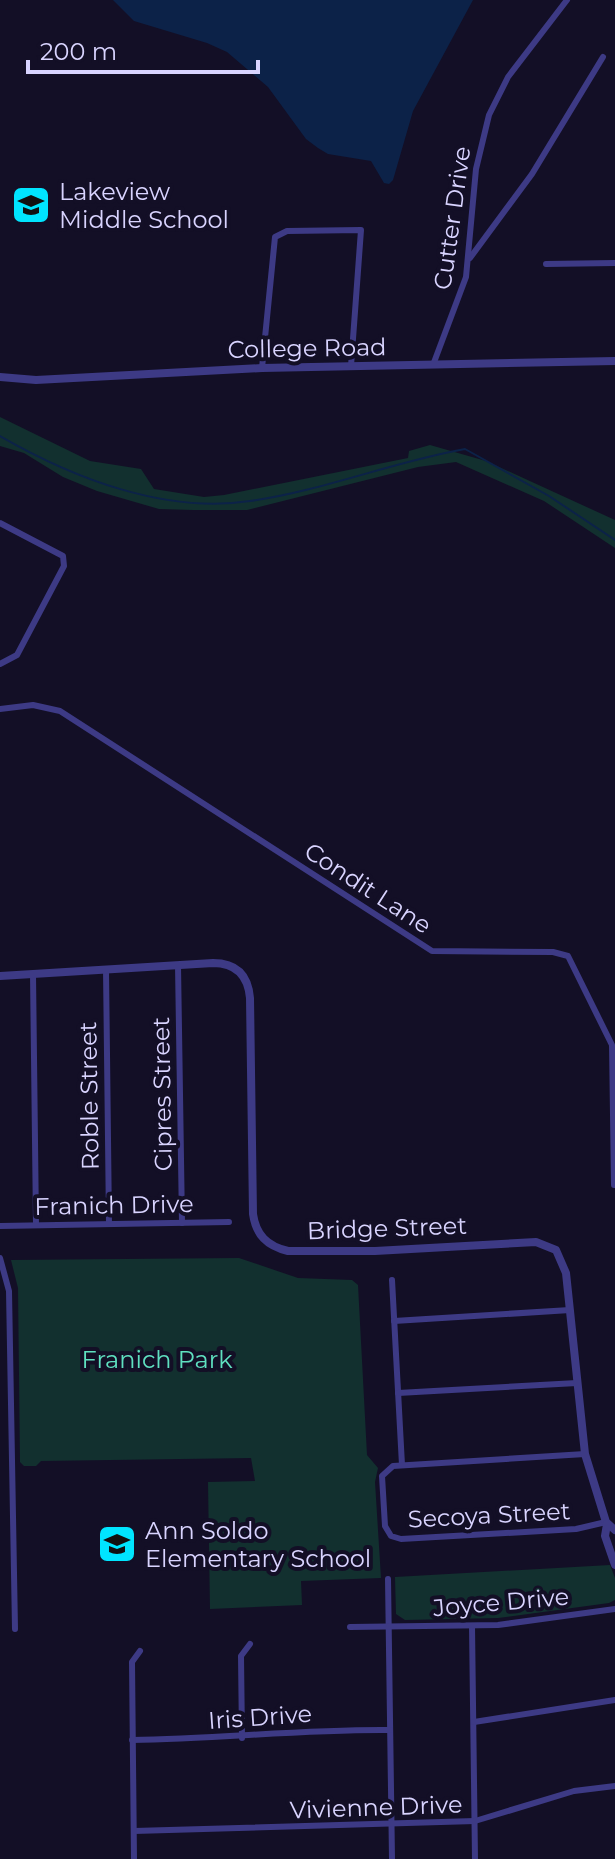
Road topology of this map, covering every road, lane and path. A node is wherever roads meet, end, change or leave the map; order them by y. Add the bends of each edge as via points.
1 (567, 0) edge
2 (603, 57) dead end
3 (470, 258) junction
4 (615, 263) edge
5 (546, 264) dead end
6 (615, 361) edge
7 (433, 365) junction
8 (351, 366) junction
9 (262, 368) junction
10 (0, 377) edge
11 (0, 523) edge
12 (0, 664) edge
13 (0, 709) edge
14 (178, 965) junction
15 (106, 969) junction
16 (33, 974) junction
17 (0, 976) edge
18 (614, 1185) edge
19 (229, 1222) dead end
20 (109, 1223) junction
21 (182, 1223) junction
22 (36, 1224) junction
23 (0, 1226) edge
24 (0, 1258) edge
25 (392, 1280) dead end
26 (570, 1310) junction
27 (394, 1321) junction
28 (577, 1383) junction
29 (398, 1393) junction
30 (585, 1454) junction
31 (402, 1465) junction
32 (0, 1477) edge
33 (10, 1477) junction
34 (610, 1525) edge
35 (615, 1565) edge
36 (388, 1579) dead end
37 (615, 1609) edge
38 (472, 1626) junction
39 (350, 1627) dead end
40 (389, 1627) junction
41 (15, 1629) dead end
42 (250, 1644) dead end
43 (140, 1651) dead end
44 (615, 1700) edge
45 (474, 1722) junction
46 (390, 1730) junction
47 (242, 1738) junction
48 (132, 1740) junction
49 (615, 1786) edge
50 (475, 1821) junction
51 (391, 1822) junction
52 (134, 1831) junction
53 (134, 1859) edge
54 (392, 1859) edge
55 (475, 1859) edge

1 - 3 street, Cutter Drive via 508,77 489,115 476,169
2 - 3 street via 532,174
3 - 7 street, Cutter Drive via 461,297
4 - 5 street
6 - 7 street, College Road
7 - 8 street, College Road
8 - 9 street, College Road
8 - 9 street via 361,230 287,231 275,237
9 - 10 street, College Road via 36,380
11 - 12 street via 50,547 63,556 64,566 17,655
13 - 18 street, Condit Lane via 33,705 60,711 432,951 568,956 612,1045
14 - 15 street, Bridge Street
14 - 21 street, Cipres Street
14 - 26 street, Bridge Street via 225,963 238,969 248,983 253,1214 266,1241 288,1251 541,1242 563,1259
15 - 16 street, Bridge Street
15 - 20 street, Roble Street
16 - 17 street, Bridge Street
16 - 22 street
19 - 21 street, Franich Drive
20 - 21 street, Franich Drive
20 - 22 street, Franich Drive
22 - 23 street, Franich Drive
24 - 33 street via 9,1291
25 - 27 street
26 - 27 street
26 - 28 street, Bridge Street
27 - 29 street
28 - 29 street
28 - 30 street, Bridge Street
29 - 31 street
30 - 31 street
30 - 34 street, Bridge Street
31 - 34 street, Secoya Street via 384,1473 385,1526 397,1539
32 - 33 street
33 - 41 street
34 - 35 street, Bridge Street via 605,1536
36 - 40 street
37 - 38 street, Joyce Drive
38 - 40 street, Joyce Drive
38 - 45 street
39 - 40 street, Joyce Drive
40 - 46 street
42 - 47 street via 241,1656
43 - 48 street via 132,1662
44 - 45 street
45 - 50 street
46 - 47 street, Iris Drive via 296,1730
46 - 51 street
47 - 48 street, Iris Drive
48 - 52 street
49 - 50 street, Vivienne Drive via 574,1791
50 - 51 street, Vivienne Drive
50 - 55 street
51 - 52 street, Vivienne Drive
51 - 54 street
52 - 53 street

